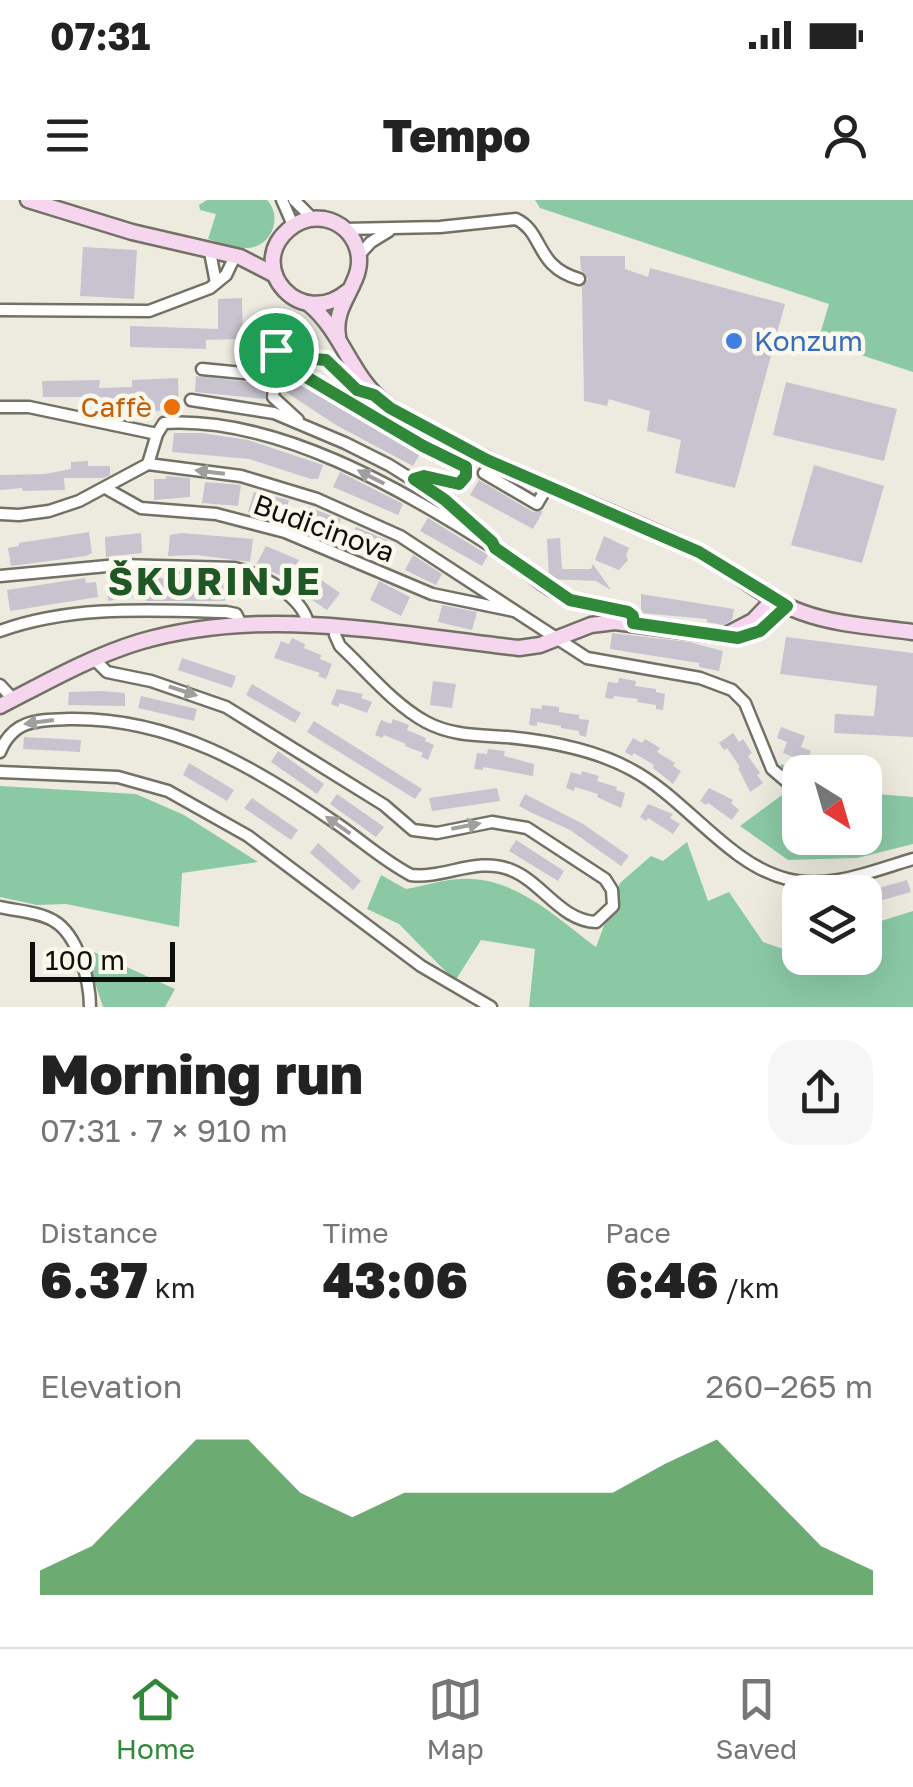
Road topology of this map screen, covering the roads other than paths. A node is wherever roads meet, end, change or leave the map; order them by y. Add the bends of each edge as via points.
1 (28, 200) edge
2 (282, 200) edge
3 (294, 200) edge
4 (313, 219) junction
5 (294, 225) junction
6 (394, 228) junction
7 (344, 229) junction
8 (276, 247) junction
9 (210, 252) junction
10 (359, 255) junction
11 (237, 257) junction
12 (275, 275) junction
13 (578, 280) dead end
14 (216, 283) junction
15 (348, 290) junction
16 (309, 304) junction
17 (0, 310) edge
18 (343, 350) junction
19 (329, 363) junction
20 (202, 369) dead end
21 (374, 395) junction
22 (191, 400) dead end
23 (0, 407) edge
24 (306, 428) junction
25 (156, 434) junction
26 (148, 464) junction
27 (484, 474) dead end
28 (414, 479) junction
29 (106, 489) junction
30 (544, 492) dead end
31 (0, 514) edge
32 (495, 548) junction
33 (0, 576) edge
34 (738, 578) junction
35 (781, 602) junction
36 (518, 612) junction
37 (754, 621) junction
38 (308, 623) junction
39 (633, 623) junction
40 (241, 624) junction
41 (336, 625) junction
42 (0, 631) edge
43 (913, 632) edge
44 (722, 636) junction
45 (558, 638) junction
46 (94, 659) junction
47 (0, 685) edge
48 (6, 703) edge
49 (0, 752) edge
50 (0, 772) edge
51 (782, 777) edge
52 (913, 860) edge
53 (0, 907) edge
54 (90, 1007) edge
55 (491, 1007) edge

1 - 9 street
2 - 5 street
3 - 4 street
4 - 5 street
4 - 7 street
5 - 8 street
6 - 7 street
6 - 10 street
6 - 13 street via 516,219 551,266
7 - 10 street
8 - 11 street
8 - 12 street
9 - 11 street
9 - 14 street
10 - 15 street
11 - 12 street
11 - 14 street
12 - 16 street via 288,294
14 - 17 street via 149,311
15 - 16 street via 330,302
15 - 18 street via 336,324
16 - 18 street
18 - 19 street
18 - 21 street
19 - 21 street via 357,390
19 - 28 street via 282,348 275,354 468,472 456,484
20 - 24 street via 275,376 273,396
21 - 34 street via 487,460 699,552
22 - 24 street via 274,414
23 - 25 street
24 - 28 street
25 - 26 street
32 -> 25 street via 348,465 277,441 174,422
26 - 29 street
36 -> 26 street via 355,514 241,476
27 - 30 street via 509,482 537,504
28 - 32 street
29 - 31 street via 49,511
29 - 36 street, Budicinova via 142,508 216,514 285,532 432,594
32 - 39 street via 556,593 628,612
33 - 38 street via 140,565 235,568 273,585 304,611
34 - 35 street
34 - 37 street
35 - 37 street
35 - 43 street via 829,620
35 - 44 street via 770,624 750,636
36 - 45 street
37 - 44 street
38 - 40 street
38 - 41 street
39 - 44 street
39 - 45 street via 600,623
40 - 42 street via 226,612 142,609 44,619
40 - 46 street via 164,636
41 - 45 street via 519,648
41 - 52 street via 340,646 424,721 621,764 743,857 782,878 811,884 842,880
45 - 51 street via 598,662 700,678 732,690
46 - 48 street
46 -> 49 street via 107,672 226,707 384,804 414,830 492,822 527,828 604,879 613,906 596,922 582,922 510,869 411,875 255,771 155,729 40,720 18,727
47 - 48 street
50 - 55 street via 118,777 168,791 248,836 421,966
53 - 54 street via 51,919 65,930 82,966

